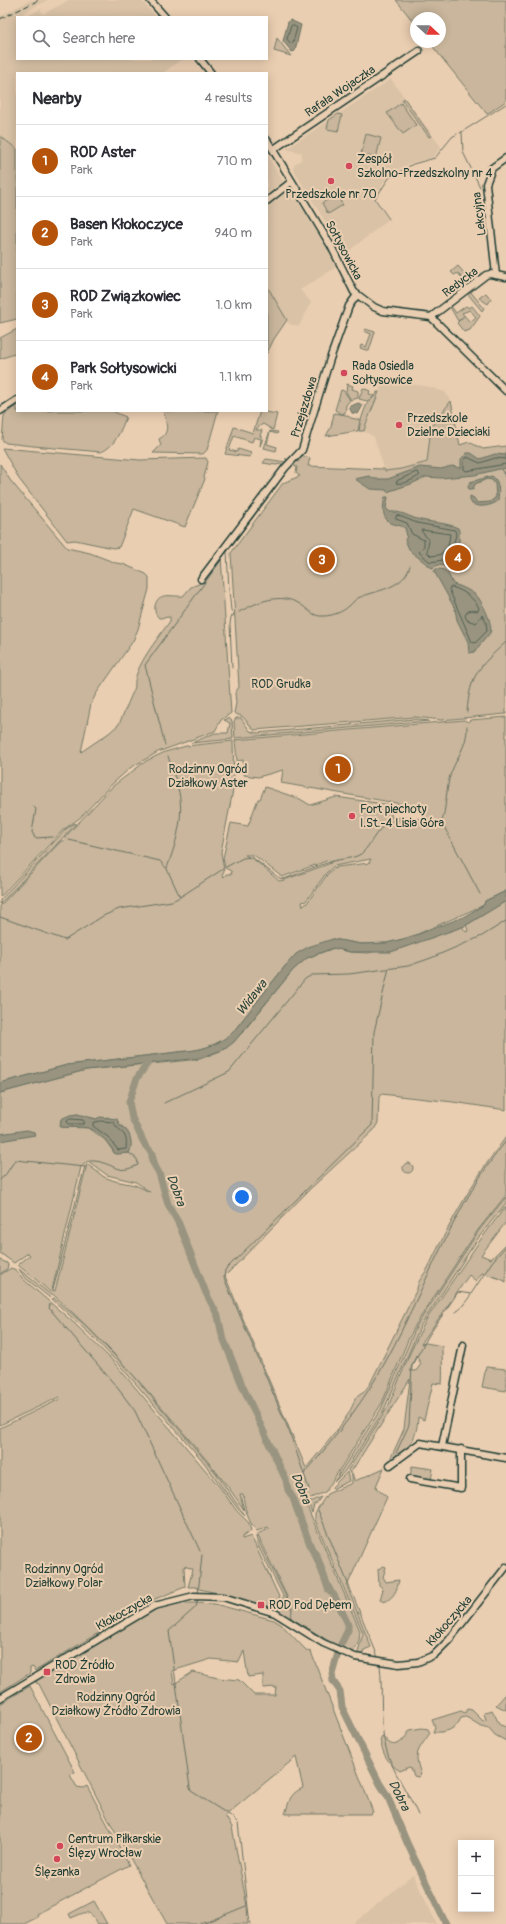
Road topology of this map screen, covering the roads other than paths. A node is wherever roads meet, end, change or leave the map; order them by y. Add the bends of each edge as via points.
1 (150, 0) edge
2 (164, 16) edge
3 (419, 51) dead end
4 (201, 60) edge
5 (211, 72) edge
6 (268, 141) edge
7 (274, 149) junction
8 (506, 158) edge
9 (291, 182) junction
10 (268, 200) edge
11 (496, 275) junction
12 (506, 277) edge
13 (357, 295) junction
14 (431, 317) junction
15 (506, 391) edge
16 (16, 401) edge
17 (0, 411) edge
18 (201, 580) dead end
19 (463, 1345) dead end
20 (442, 1446) junction
21 (461, 1449) junction
22 (506, 1458) edge
23 (390, 1465) dead end
24 (410, 1479) dead end
25 (506, 1567) edge
26 (0, 1698) edge

1 - 2 street
3 - 7 street, Rafała Wojaczka
4 - 5 street
6 - 7 street, Sołtysowicka
7 - 9 street, Sołtysowicka
8 - 11 street, Lekcyjna via 492,168 486,184
9 - 10 street
9 - 13 street, Sołtysowicka via 331,246
11 - 12 street, Redycka
11 - 14 street, Redycka via 486,275
13 - 14 street, Sołtysowicka via 383,310
13 - 18 street, Przejazdowa via 349,306 330,359 302,450 285,468
14 - 15 street
16 - 17 street
19 - 20 street
20 - 21 street
20 - 23 street via 420,1443
21 - 22 street
21 - 24 street via 461,1488
25 - 26 street, Kłokoczycka via 449,1640 434,1655 418,1662 408,1664 371,1660 346,1654 275,1613 223,1597 201,1595 154,1606

